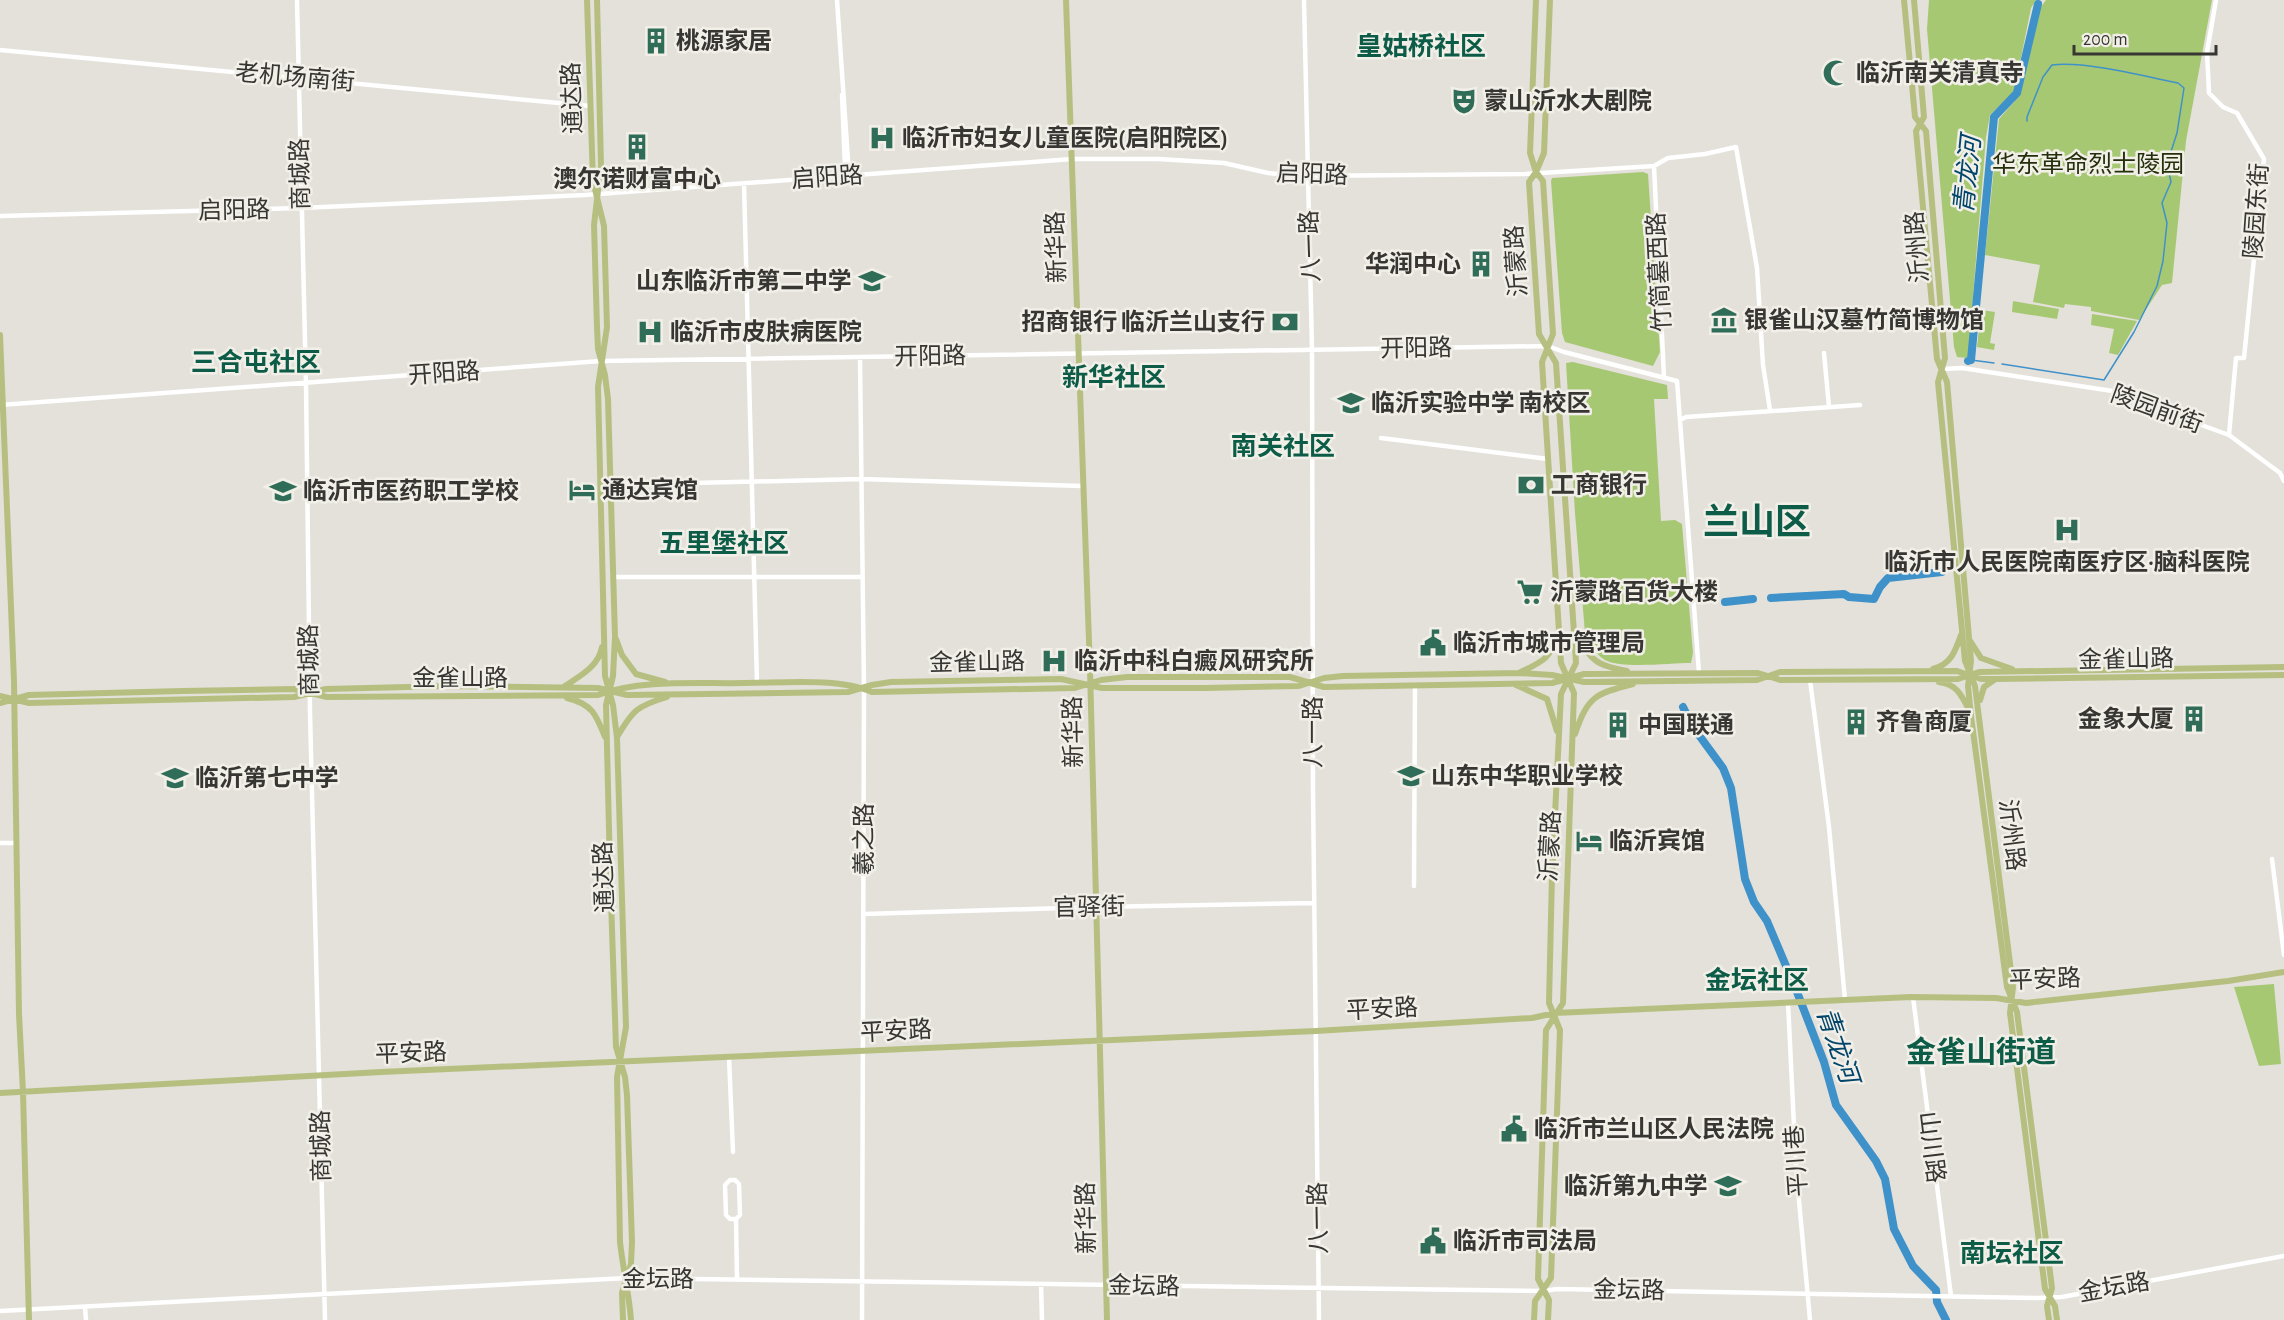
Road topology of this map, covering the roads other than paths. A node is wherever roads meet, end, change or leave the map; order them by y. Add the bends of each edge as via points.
1 (297, 0) edge
2 (587, 0) edge
3 (597, 0) edge
4 (837, 0) edge
5 (1066, 0) edge
6 (1304, 0) edge
7 (1536, 0) edge
8 (1550, 0) edge
9 (1904, 0) edge
10 (1914, 0) edge
11 (2216, 0) edge
12 (0, 50) edge
13 (298, 77) junction
14 (591, 106) junction
15 (1919, 125) junction
16 (1072, 159) junction
17 (1654, 166) junction
18 (1536, 172) junction
19 (849, 175) junction
20 (1308, 176) junction
21 (744, 183) junction
22 (598, 194) junction
23 (301, 208) junction
24 (0, 216) edge
25 (0, 335) edge
26 (1548, 346) junction
27 (1312, 350) junction
28 (1078, 353) junction
29 (1824, 353) dead end
30 (860, 358) junction
31 (750, 360) junction
32 (601, 361) junction
33 (1942, 369) junction
34 (1664, 377) junction
35 (306, 384) junction
36 (2, 405) edge
37 (1860, 405) dead end
38 (1829, 407) junction
39 (1770, 410) junction
40 (1680, 420) junction
41 (2229, 435) junction
42 (1381, 438) dead end
43 (1548, 459) junction
44 (2282, 473) edge
45 (861, 479) junction
46 (753, 481) junction
47 (2284, 481) edge
48 (611, 484) junction
49 (1082, 486) junction
50 (755, 576) junction
51 (862, 576) junction
52 (614, 577) junction
53 (1559, 627) junction
54 (1574, 630) junction
55 (1962, 632) junction
56 (604, 635) junction
57 (615, 637) junction
58 (1969, 640) junction
59 (2284, 667) edge
60 (2018, 671) junction
61 (1926, 672) junction
62 (1519, 673) junction
63 (1699, 673) junction
64 (1642, 674) junction
65 (1969, 675) junction
66 (2284, 675) edge
67 (1770, 677) junction
68 (1569, 678) junction
69 (1918, 679) junction
70 (1995, 679) junction
71 (1810, 680) junction
72 (1645, 681) junction
73 (1313, 682) junction
74 (757, 683) junction
75 (1513, 683) junction
76 (672, 684) junction
77 (1090, 684) junction
78 (1415, 685) junction
79 (564, 686) junction
80 (864, 688) junction
81 (610, 690) junction
82 (310, 693) junction
83 (557, 695) junction
84 (676, 695) junction
85 (0, 696) edge
86 (14, 700) junction
87 (0, 703) edge
88 (1978, 710) junction
89 (1971, 716) junction
90 (1559, 736) junction
91 (617, 738) junction
92 (1573, 740) junction
93 (607, 742) junction
94 (0, 843) edge
95 (16, 843) junction
96 (2272, 859) dead end
97 (1414, 886) dead end
98 (1314, 903) junction
99 (1096, 907) junction
100 (864, 914) junction
101 (2284, 955) edge
102 (2284, 972) edge
103 (1913, 997) junction
104 (1845, 999) junction
105 (2012, 1000) junction
106 (1791, 1002) junction
107 (1555, 1013) junction
108 (1316, 1030) junction
109 (1100, 1040) junction
110 (864, 1050) junction
111 (729, 1057) junction
112 (620, 1062) junction
113 (320, 1075) junction
114 (23, 1092) junction
115 (0, 1093) edge
116 (733, 1152) dead end
117 (736, 1219) junction
118 (2284, 1257) edge
119 (627, 1278) junction
120 (737, 1280) junction
121 (862, 1282) junction
122 (1041, 1284) junction
123 (1105, 1285) junction
124 (1319, 1287) junction
125 (1543, 1291) junction
126 (1808, 1293) junction
127 (324, 1295) junction
128 (1951, 1296) junction
129 (2048, 1298) junction
130 (85, 1307) junction
131 (28, 1310) junction
132 (0, 1311) edge
133 (29, 1320) edge
134 (86, 1320) edge
135 (325, 1320) edge
136 (623, 1320) edge
137 (631, 1320) edge
138 (862, 1320) edge
139 (1042, 1320) edge
140 (1107, 1320) edge
141 (1319, 1320) edge
142 (1534, 1320) edge
143 (1548, 1320) edge
144 (1810, 1320) edge
145 (2049, 1320) edge
146 (2057, 1320) edge

1 - 13 street, 商城路
2 - 14 main road, 通达路
3 - 22 main road, 通达路 via 602,165
4 - 19 street
5 - 16 main road, 新华路
6 - 20 street, 八一路
7 - 18 main road, 沂蒙路 via 1530,153
8 - 18 main road, 沂蒙路 via 1544,153
9 - 15 main road, 沂州路 via 1914,117
10 - 15 main road, 沂州路 via 1924,117
11 - 41 street, 陵园东街 via 2207,52 2210,93 2223,107 2237,114 2264,159 2244,358 2236,358
12 - 13 street, 老机场南街
13 - 14 street, 老机场南街
13 - 23 street, 商城路
14 - 22 main road, 通达路 via 593,181
15 - 33 main road, 沂州路 via 1926,131 1945,358
16 - 19 street, 启阳路
16 - 20 street, 启阳路 via 1224,163 1268,173
16 - 28 main road, 新华路
17 - 18 street, 启阳路
17 - 34 street, 竹简墓西路
17 - 39 street, 启阳路 via 1668,158 1736,147 1757,268
18 - 20 street, 启阳路
18 - 26 main road, 沂蒙路 via 1544,181 1554,334
18 - 26 main road, 沂蒙路 via 1529,182 1539,334
19 - 21 street, 启阳路
20 - 27 street, 八一路
21 - 22 street, 启阳路
21 - 31 street
22 - 23 street, 启阳路
22 - 32 main road, 通达路 via 594,225
22 - 32 main road, 通达路 via 604,226 608,327
23 - 24 street, 启阳路
23 - 35 street, 商城路
25 - 36 main road
26 - 27 street, 开阳路
26 - 34 street, 开阳路
26 - 43 main road, 沂蒙路 via 1542,362
26 - 54 main road, 沂蒙路 via 1556,363
27 - 28 street, 开阳路
27 - 73 street, 八一路
28 - 30 street, 开阳路
28 - 49 main road, 新华路
29 - 38 street
30 - 31 street, 开阳路
30 - 45 street, 羲之路
31 - 32 street, 开阳路
31 - 46 street
32 - 35 street, 开阳路
32 - 48 main road, 通达路 via 608,399
32 - 56 main road, 通达路 via 598,387
33 - 41 street, 陵园前街 via 1962,368 2132,394
33 - 55 main road, 沂州路 via 1938,382
33 - 58 main road, 沂州路 via 1947,382
34 - 40 street, 开阳路 via 1677,381
35 - 36 street, 开阳路
35 - 82 street, 商城路
36 - 86 main road
37 - 38 street
38 - 39 street
39 - 40 street
40 - 63 street
41 - 44 street, 陵园前街
42 - 43 street
43 - 53 main road, 沂蒙路
44 - 47 street, 陵园前街
45 - 46 street
45 - 49 street
45 - 51 street, 羲之路
46 - 48 street
46 - 50 street
48 - 52 main road, 通达路
49 - 77 main road, 新华路
50 - 51 street
50 - 52 street
50 - 74 street
51 - 80 street, 羲之路
52 - 57 main road, 通达路
53 - 62 main road via 1547,659
53 - 68 main road, 沂蒙路 via 1561,663
54 - 64 main road via 1590,657 1604,667
54 - 68 main road, 沂蒙路 via 1576,663
55 - 61 main road via 1952,658 1942,667
55 - 65 main road, 沂州路
56 - 79 main road via 601,654 590,669
56 - 81 main road, 通达路 via 605,676
57 - 76 main road via 636,674
57 - 81 main road, 通达路
58 - 60 main road via 1980,658
58 - 65 main road, 沂州路
59 - 60 main road, 金雀山路
60 - 65 main road, 金雀山路
61 - 65 main road, 金雀山路 via 1957,671
61 - 67 main road, 金雀山路 via 1780,672
62 - 68 main road, 金雀山路
62 - 73 main road, 金雀山路 via 1343,676
63 - 64 main road, 金雀山路
63 - 67 main road, 金雀山路 via 1758,673
64 - 68 main road, 金雀山路 via 1584,674
65 - 69 main road, 金雀山路 via 1958,679
65 - 70 main road, 金雀山路
65 - 88 main road, 沂州路 via 1975,686
65 - 89 main road, 沂州路
66 - 70 main road, 金雀山路
67 - 71 main road, 金雀山路
67 - 72 main road, 金雀山路
68 - 72 main road, 金雀山路 via 1584,682
68 - 75 main road, 金雀山路 via 1552,683
68 - 90 main road, 沂蒙路 via 1561,694
68 - 92 main road, 沂蒙路 via 1574,693
69 - 71 main road, 金雀山路
69 - 89 main road via 1956,688
70 - 88 main road via 1984,687
71 - 104 street
72 - 92 main road via 1601,692 1584,710
73 - 77 main road, 金雀山路 via 1299,686 1198,688 1102,688
73 - 77 main road, 金雀山路 via 1290,677 1193,676 1127,677
73 - 78 main road, 金雀山路 via 1324,687
73 - 98 street, 八一路
74 - 76 main road, 金雀山路
74 - 80 main road, 金雀山路 via 834,683
75 - 78 main road, 金雀山路
75 - 90 main road via 1547,699
76 - 81 main road, 金雀山路
77 - 80 main road, 金雀山路 via 1061,679 947,680 891,682
77 - 99 main road, 新华路
78 - 97 street
79 - 81 main road, 金雀山路
79 - 82 main road, 金雀山路 via 327,689
80 - 84 main road, 金雀山路 via 848,692
80 - 100 street, 羲之路
81 - 83 main road, 金雀山路 via 598,695
81 - 84 main road, 金雀山路 via 627,695
81 - 91 main road, 通达路
81 - 93 main road, 通达路 via 606,705
82 - 83 main road, 金雀山路 via 327,697
82 - 86 main road, 金雀山路 via 294,697 29,703
82 - 113 street, 商城路
83 - 93 main road via 586,704 598,718
84 - 91 main road via 642,705
85 - 86 main road, 金雀山路
86 - 87 main road, 金雀山路
86 - 95 main road
88 - 105 main road, 沂州路
89 - 105 main road, 沂州路 via 2007,987
90 - 107 main road, 沂蒙路 via 1549,1003
91 - 112 main road, 通达路 via 626,1027
92 - 107 main road, 沂蒙路 via 1563,1003
93 - 112 main road, 通达路 via 616,1047
94 - 95 street
95 - 114 main road
96 - 101 street
98 - 99 street, 官驿街
98 - 108 street, 八一路
99 - 100 street, 官驿街
99 - 109 main road, 新华路
100 - 110 street, 羲之路
102 - 105 main road, 平安路 via 2026,1003
103 - 104 main road, 平安路
103 - 105 main road, 平安路
103 - 128 street, 山川路
104 - 106 main road, 平安路
105 - 129 main road, 沂州路 via 2017,1012 2052,1288
106 - 107 main road, 平安路
106 - 126 street, 平川巷 via 1795,1148
107 - 108 main road, 平安路 via 1532,1018
107 - 125 main road, 沂蒙路 via 1560,1030 1551,1278
107 - 125 main road, 沂蒙路 via 1546,1030 1538,1279
108 - 109 main road, 平安路
108 - 124 street, 八一路
109 - 110 main road, 平安路
109 - 123 main road, 新华路
110 - 111 main road, 平安路
110 - 121 street, 羲之路
111 - 112 main road, 平安路
111 - 116 street
112 - 113 main road, 平安路
112 - 119 main road, 通达路 via 620,1242
112 - 119 main road, 通达路 via 627,1095 632,1242
113 - 114 main road, 平安路
113 - 127 street, 商城路
114 - 115 main road, 平安路
114 - 131 main road
117 - 117 street via 726,1215 725,1185 730,1180 740,1184 740,1215
117 - 120 street
118 - 129 street, 金坛路
119 - 120 street, 金坛路
119 - 127 street, 金坛路
119 - 136 main road, 通达路 via 622,1293
119 - 137 main road, 通达路
120 - 121 street, 金坛路
121 - 122 street, 金坛路
121 - 138 street, 羲之路
122 - 123 street, 金坛路
122 - 139 street
123 - 124 street, 金坛路
123 - 140 main road, 新华路
124 - 125 street, 金坛路
124 - 141 street, 八一路
125 - 126 street, 金坛路
125 - 142 main road, 沂蒙路 via 1535,1301
125 - 143 main road, 沂蒙路 via 1549,1300
126 - 128 street, 金坛路
126 - 144 street, 平川巷
127 - 130 street, 金坛路
127 - 135 street, 商城路
128 - 129 street, 金坛路
129 - 145 main road, 沂州路
129 - 146 main road, 沂州路 via 2055,1306
130 - 131 street, 金坛路
130 - 134 street
131 - 132 street, 金坛路
131 - 133 main road

